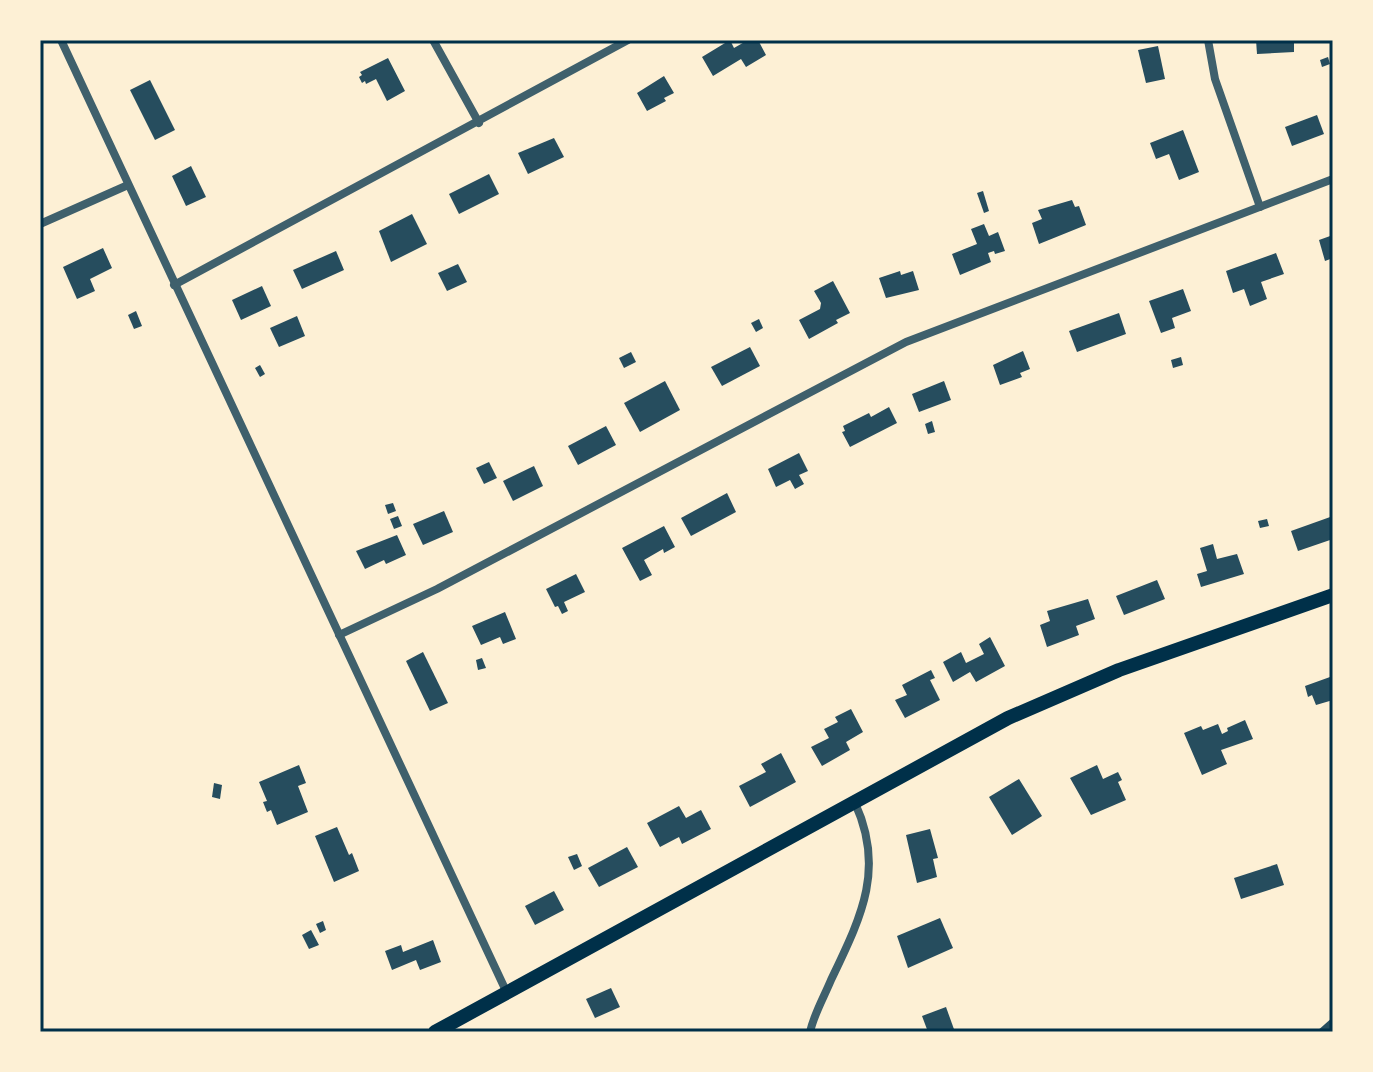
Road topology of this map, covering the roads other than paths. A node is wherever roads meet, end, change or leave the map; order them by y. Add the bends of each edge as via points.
1 (61, 40) edge
2 (433, 40) edge
3 (628, 40) edge
4 (1208, 40) edge
5 (479, 123) junction
6 (1333, 179) edge
7 (128, 185) junction
8 (1260, 207) junction
9 (40, 224) edge
10 (174, 285) junction
11 (1333, 595) edge
12 (339, 635) junction
13 (855, 803) junction
14 (507, 993) junction
15 (435, 1032) edge
16 (810, 1032) edge

1 - 7 street
2 - 5 street
3 - 5 street
4 - 8 street via 1215,79
5 - 10 street
6 - 8 street
7 - 9 street
7 - 10 street
8 - 12 street via 906,342 437,589
10 - 12 street
11 - 13 main road via 1105,676 1008,718
12 - 14 street
13 - 14 main road
13 - 16 street via 869,845 866,898
14 - 15 main road

